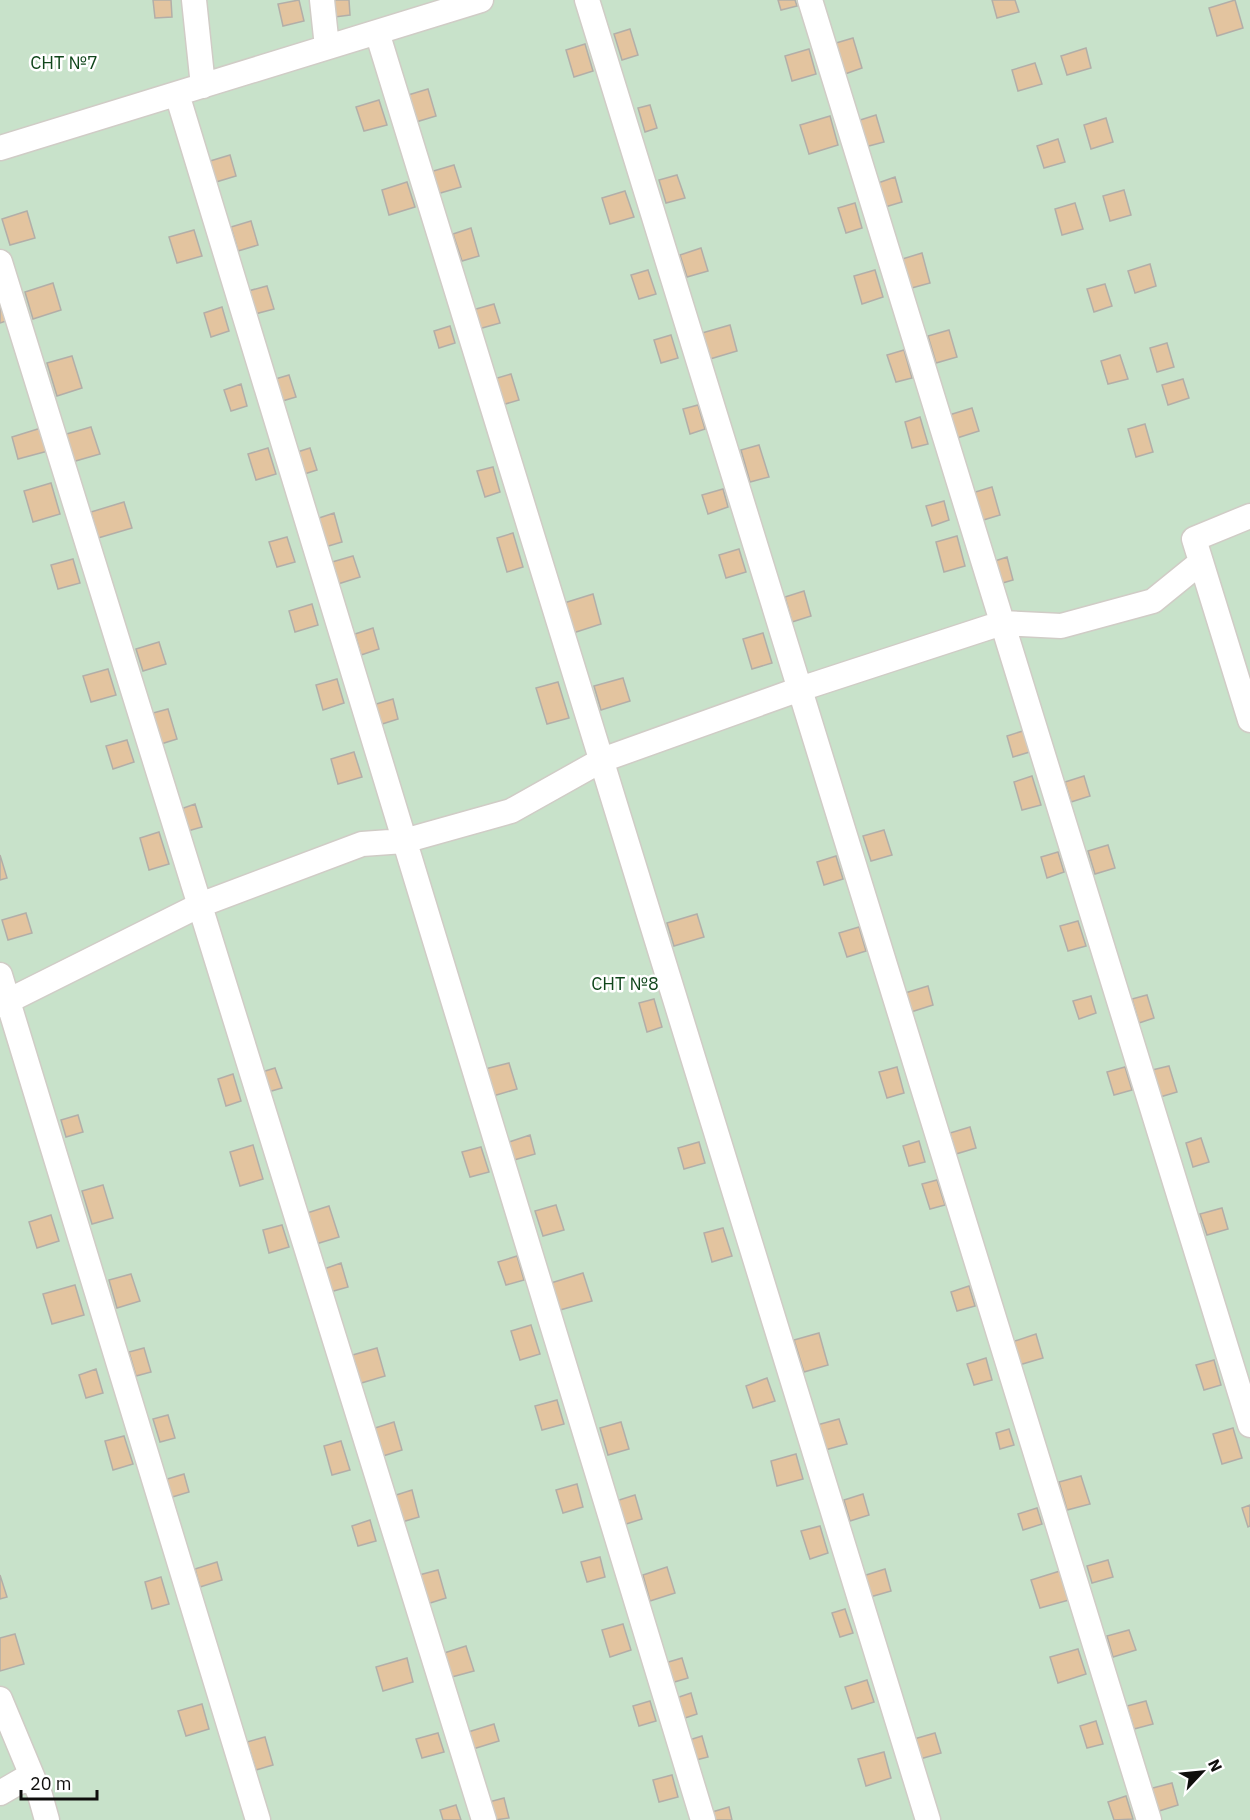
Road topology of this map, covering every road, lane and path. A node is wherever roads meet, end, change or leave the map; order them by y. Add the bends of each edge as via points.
1 (194, 0) edge
2 (322, 0) edge
3 (481, 0) edge
4 (587, 0) edge
5 (810, 0) edge
6 (377, 32) junction
7 (327, 47) junction
8 (203, 86) junction
9 (177, 94) junction
10 (0, 148) edge
11 (0, 262) edge
12 (1250, 516) edge
13 (1201, 562) junction
14 (1002, 623) junction
15 (800, 689) junction
16 (1250, 720) edge
17 (602, 760) junction
18 (404, 841) junction
19 (200, 905) junction
20 (0, 975) edge
21 (4, 1004) edge
22 (1250, 1425) edge
23 (0, 1700) edge
24 (31, 1775) junction
25 (0, 1793) edge
26 (46, 1820) edge
27 (258, 1820) edge
28 (484, 1820) edge
29 (703, 1820) edge
30 (928, 1820) edge
31 (1149, 1820) edge

1 - 8 street
2 - 7 street
3 - 6 street
4 - 15 street
5 - 14 street
6 - 7 street
6 - 17 street
7 - 8 street
8 - 9 street
9 - 10 street
9 - 18 street
11 - 19 street
12 - 13 street via 1194,539
13 - 14 street via 1153,601 1061,627
13 - 16 street
14 - 15 street
14 - 22 street
15 - 17 street
15 - 31 street
17 - 18 street via 511,811
17 - 30 street
18 - 19 street via 362,844
18 - 29 street
19 - 21 street
19 - 28 street
20 - 21 street
21 - 27 street
23 - 24 street
24 - 25 street
24 - 26 street

